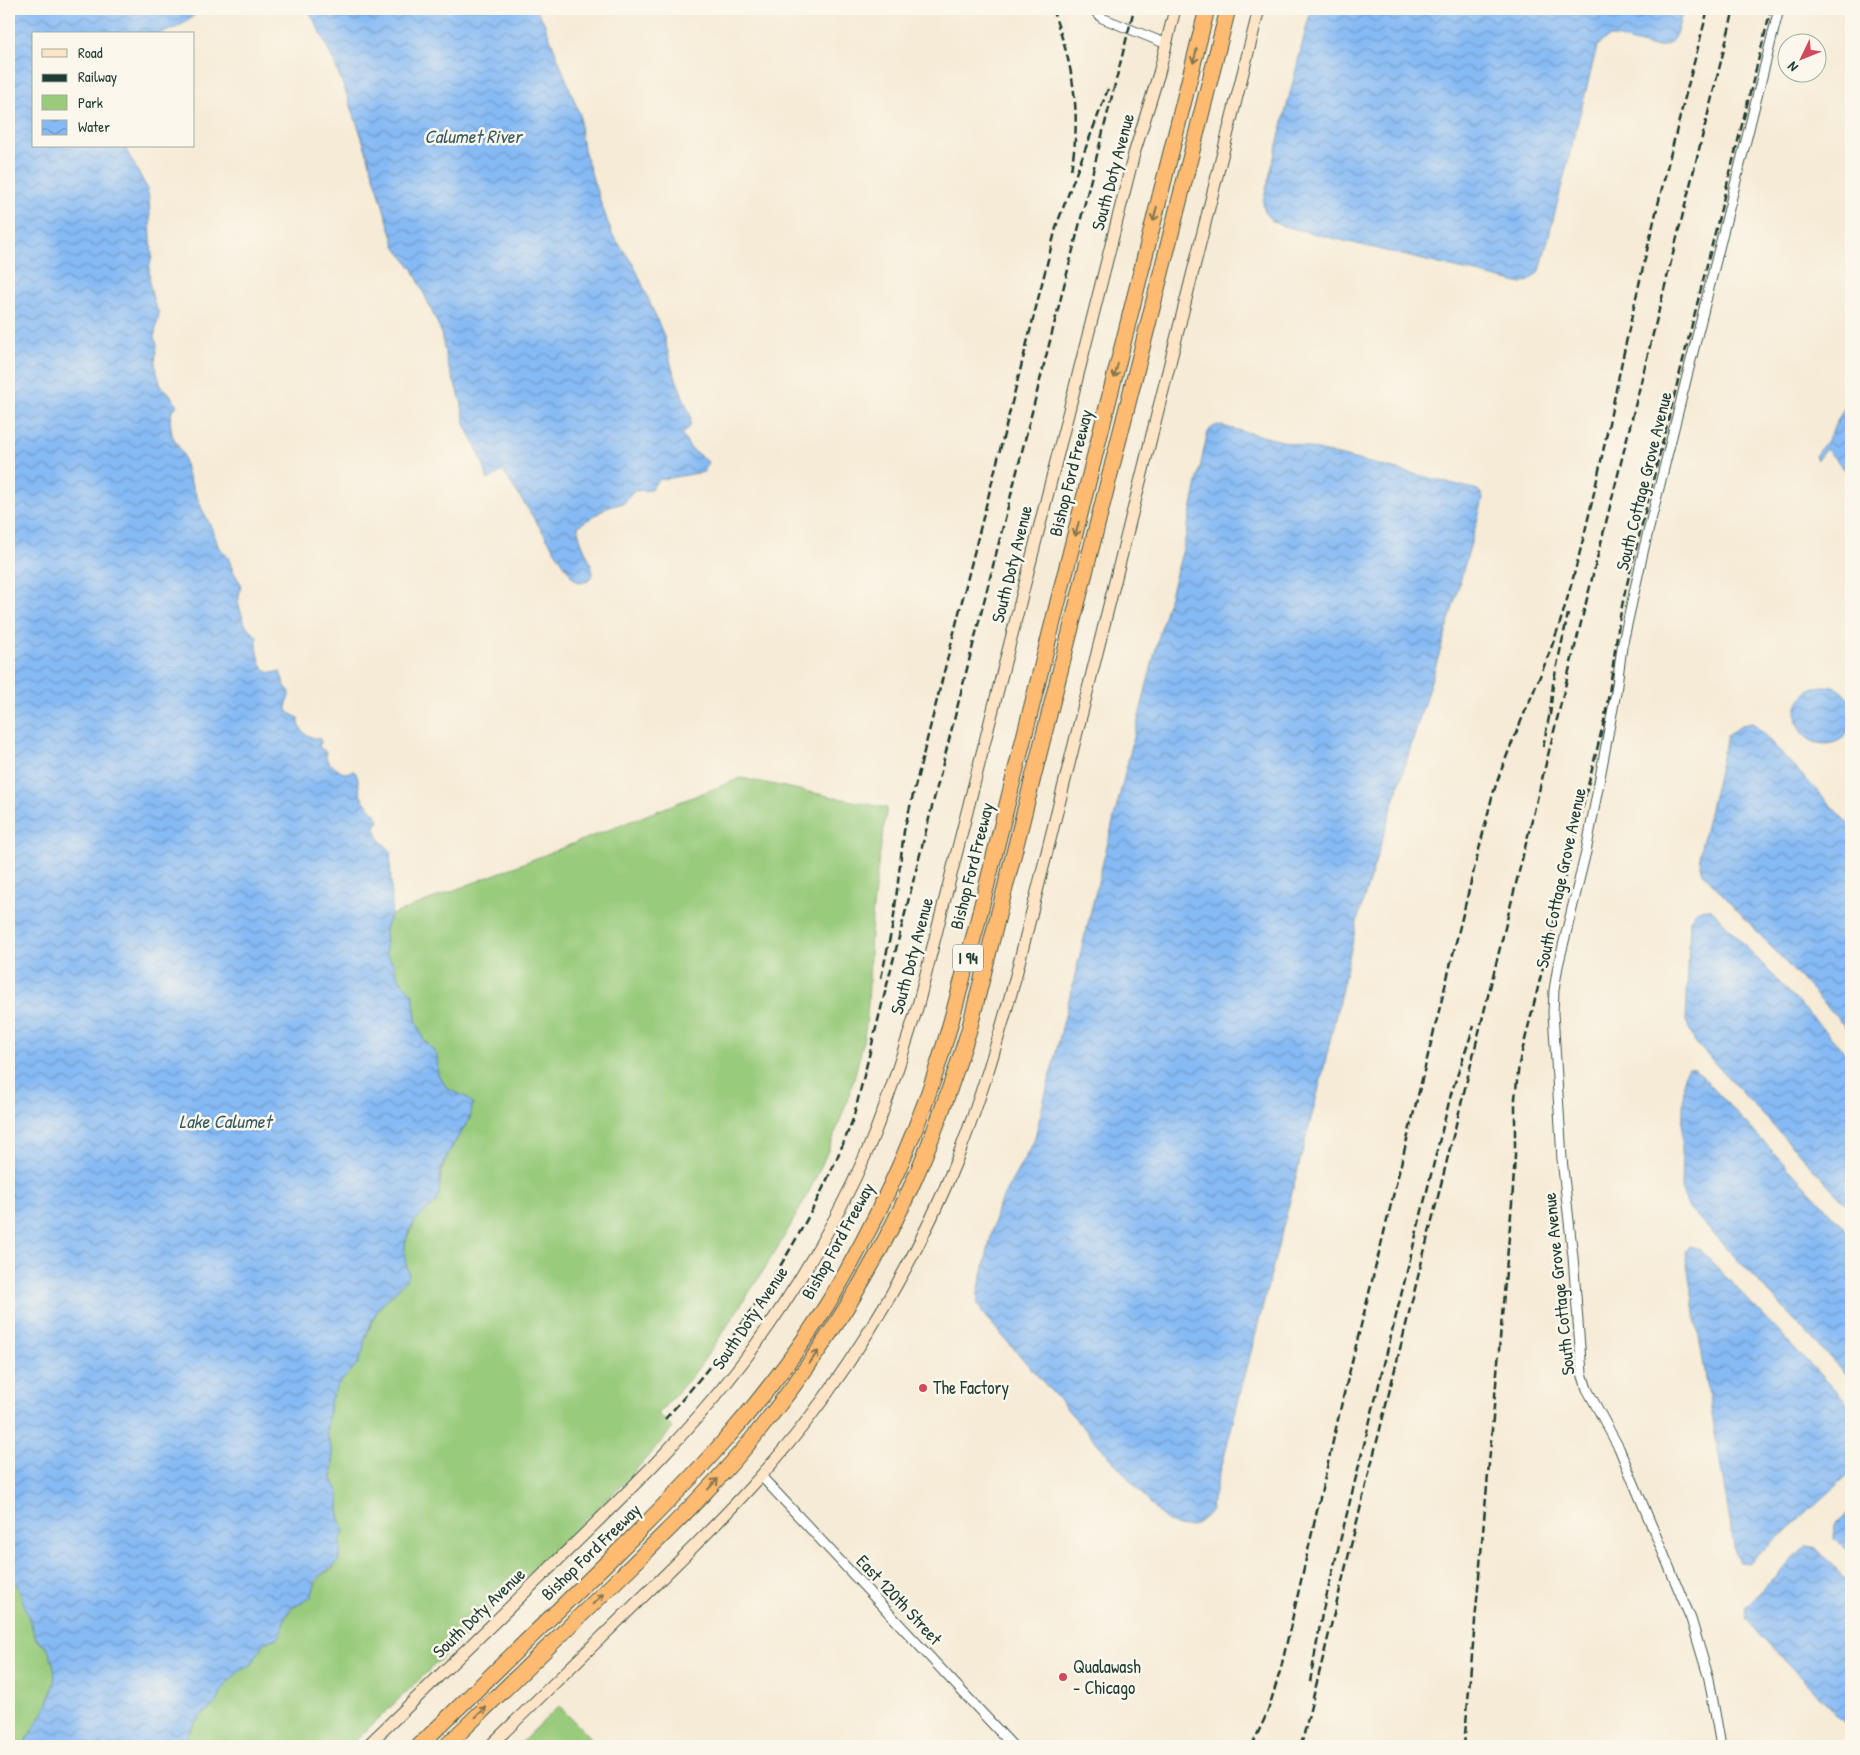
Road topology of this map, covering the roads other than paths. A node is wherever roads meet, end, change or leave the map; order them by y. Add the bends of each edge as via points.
1 (1093, 9) edge
2 (1175, 9) edge
3 (1207, 9) edge
4 (1228, 9) edge
5 (1260, 9) edge
6 (1779, 9) edge
7 (1167, 44) junction
8 (761, 1476) junction
9 (367, 1746) edge
10 (419, 1746) edge
11 (446, 1746) edge
12 (490, 1746) edge
13 (1013, 1746) edge
14 (1721, 1746) edge

1 - 7 street via 1102,18
2 - 7 street, South Doty Avenue
3 -> 10 highway, Bishop Ford Freeway / I 94 via 943,1050 894,1180 846,1272 809,1330 768,1389 719,1449
11 -> 4 highway, I 94 via 680,1518 756,1435 824,1343 860,1284 910,1189 953,1082 972,1022
5 - 8 street via 1014,983 975,1112 939,1201 880,1314 824,1398
6 - 14 street, South Cottage Grove Avenue via 1644,548 1622,647 1586,852 1558,966 1553,1014 1562,1159 1582,1373 1681,1592 1702,1652
7 - 9 street, South Doty Avenue via 1134,154 918,1005 868,1148 796,1284 754,1347 705,1410 620,1500
8 - 12 street
8 - 13 street, East 120th Street

